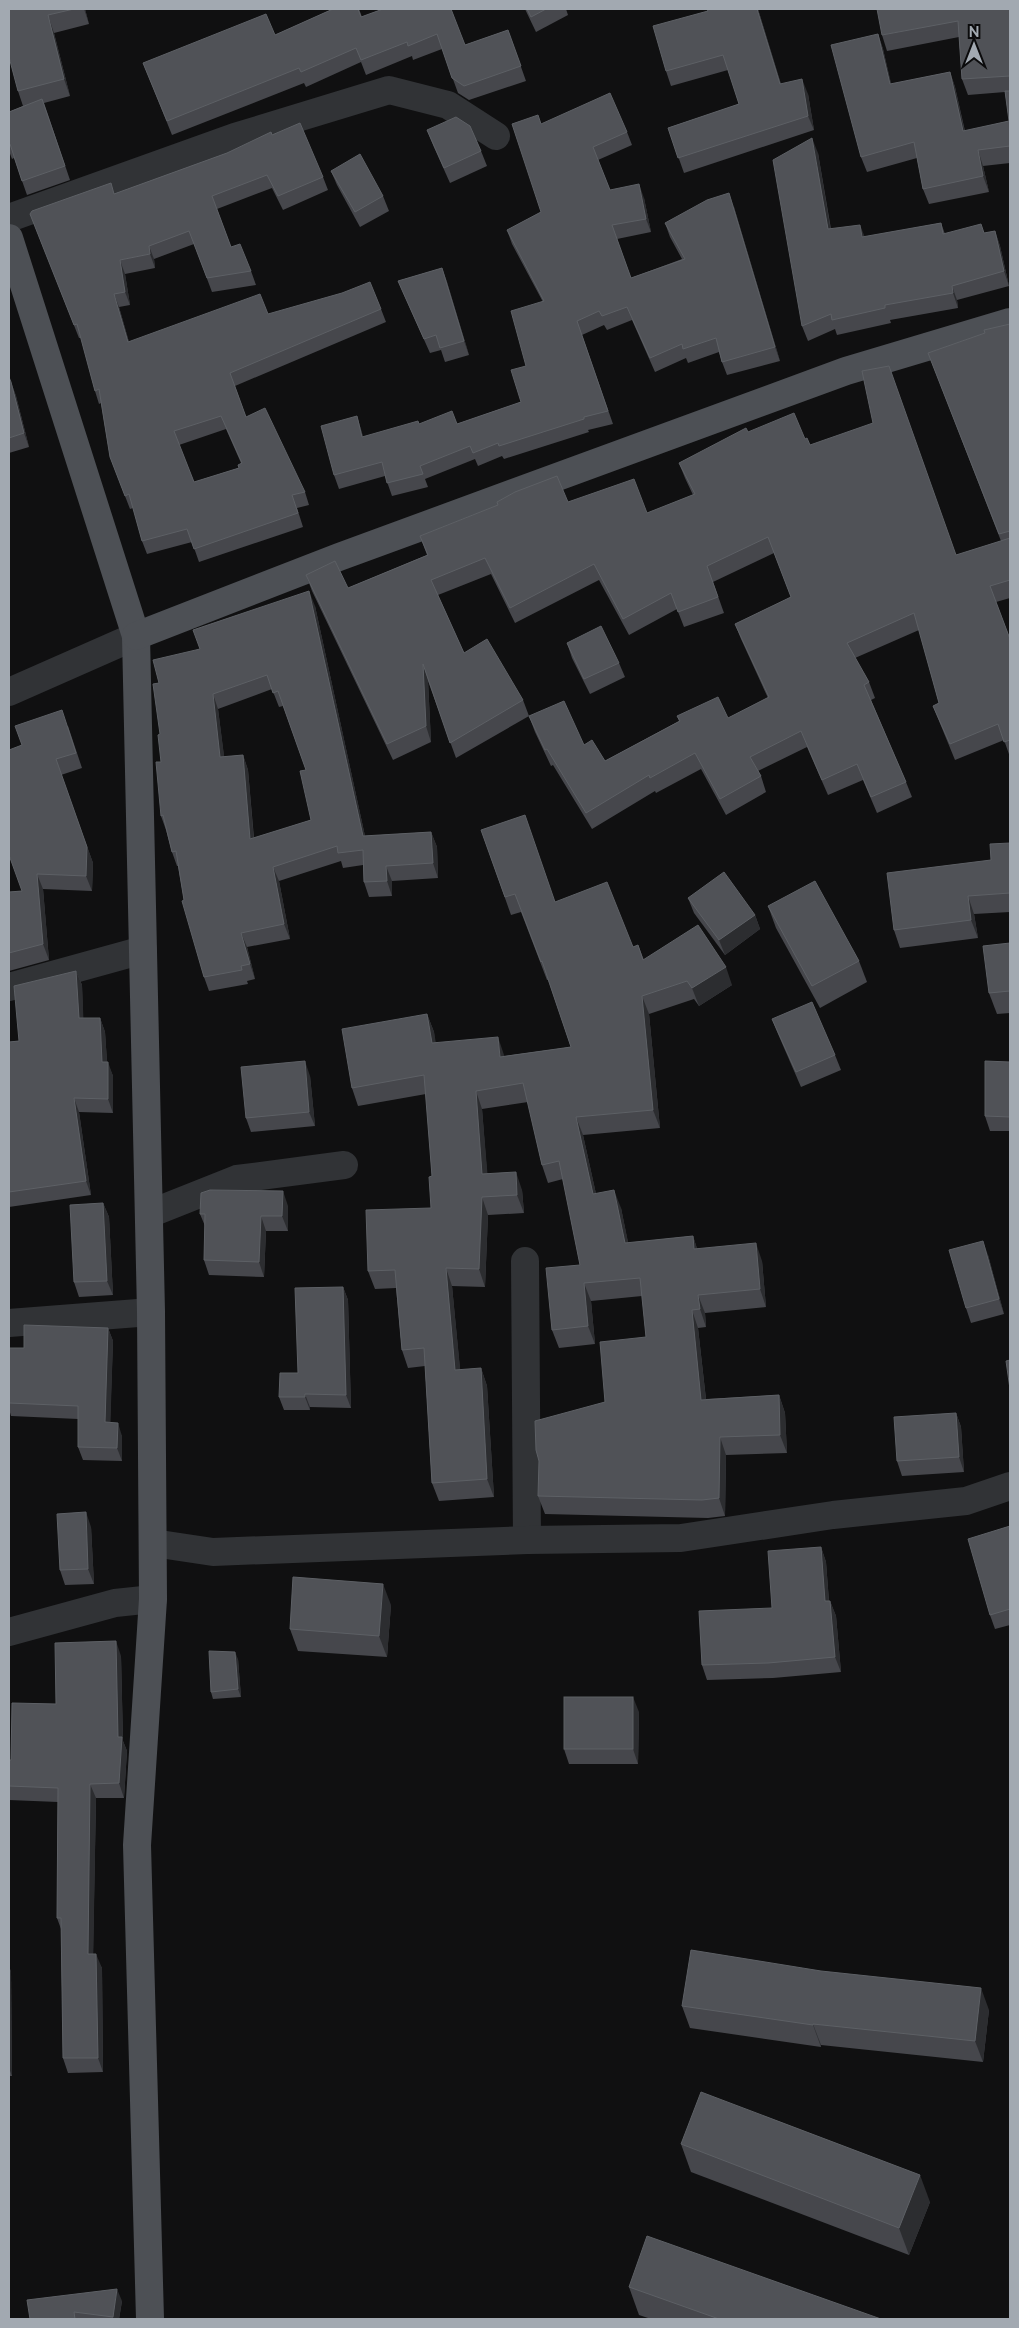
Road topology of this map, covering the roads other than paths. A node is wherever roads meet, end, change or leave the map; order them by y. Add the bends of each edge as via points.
1 (496, 136) dead end
2 (9, 218) edge
3 (9, 238) edge
4 (1010, 322) edge
5 (136, 636) junction
6 (9, 692) edge
7 (143, 950) junction
8 (9, 987) edge
9 (344, 1165) dead end
10 (149, 1214) junction
11 (525, 1261) dead end
12 (151, 1312) junction
13 (9, 1323) edge
14 (1010, 1486) edge
15 (526, 1540) junction
16 (153, 1543) junction
17 (153, 1599) junction
18 (9, 1632) edge
19 (150, 2319) edge

1 - 2 street via 448,106 389,90 235,137
3 - 5 main road
4 - 5 main road via 846,371 339,557
5 - 6 street
5 - 7 main road
7 - 8 street
7 - 10 main road
9 - 10 street via 237,1180
10 - 12 main road
11 - 15 street
12 - 13 street
12 - 16 main road
14 - 15 street via 966,1501 833,1514 681,1538
15 - 16 street via 213,1552
16 - 17 main road
17 - 18 street via 115,1603
17 - 19 main road via 136,1845

